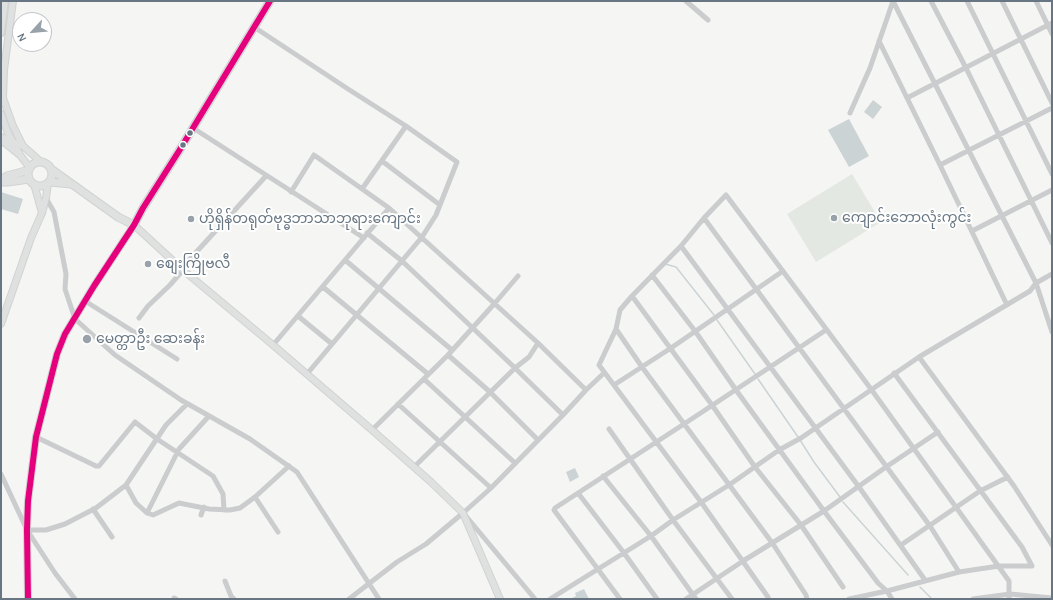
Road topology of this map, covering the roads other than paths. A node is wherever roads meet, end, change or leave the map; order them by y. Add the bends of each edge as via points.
1 (5, 1) edge
2 (13, 1) edge
3 (270, 1) edge
4 (686, 1) edge
5 (893, 1) edge
6 (931, 1) edge
7 (967, 1) edge
8 (1002, 1) edge
9 (1036, 1) edge
10 (708, 20) dead end
11 (1050, 24) edge
12 (254, 27) junction
13 (1, 33) edge
14 (1052, 34) edge
15 (1021, 40) junction
16 (879, 41) junction
17 (993, 54) junction
18 (966, 68) junction
19 (935, 84) junction
20 (907, 98) junction
21 (1052, 103) edge
22 (1052, 108) edge
23 (850, 113) dead end
24 (1, 114) edge
25 (10, 118) junction
26 (1027, 121) junction
27 (2, 123) edge
28 (406, 126) junction
29 (193, 128) junction
30 (1000, 135) junction
31 (1, 138) edge
32 (12, 141) junction
33 (23, 146) junction
34 (969, 150) junction
35 (20, 155) junction
36 (382, 161) junction
37 (41, 162) junction
38 (940, 165) junction
39 (30, 169) junction
40 (51, 169) junction
41 (1052, 174) edge
42 (266, 176) junction
43 (1, 181) edge
44 (32, 182) junction
45 (49, 182) junction
46 (73, 184) junction
47 (362, 189) junction
48 (1052, 190) edge
49 (291, 192) junction
50 (46, 198) junction
51 (1031, 201) junction
52 (440, 204) junction
53 (389, 208) junction
54 (42, 213) junction
55 (1003, 216) junction
56 (704, 218) junction
57 (134, 225) junction
58 (972, 231) junction
59 (366, 236) junction
60 (422, 237) junction
61 (1052, 243) edge
62 (680, 246) junction
63 (345, 260) junction
64 (402, 262) junction
65 (183, 270) junction
66 (783, 271) junction
67 (1052, 274) edge
68 (652, 275) junction
69 (518, 276) dead end
70 (1036, 283) junction
71 (323, 287) junction
72 (379, 289) junction
73 (756, 289) junction
74 (632, 296) junction
75 (85, 301) junction
76 (495, 304) junction
77 (1007, 306) junction
78 (727, 309) junction
79 (357, 315) junction
80 (298, 316) junction
81 (139, 318) dead end
82 (75, 319) junction
83 (1, 324) edge
84 (472, 328) junction
85 (616, 329) junction
86 (826, 330) junction
87 (695, 331) junction
88 (1052, 332) edge
89 (538, 343) junction
90 (332, 344) junction
91 (273, 345) junction
92 (671, 348) junction
93 (799, 348) junction
94 (452, 350) junction
95 (448, 355) junction
96 (919, 356) junction
97 (177, 359) dead end
98 (642, 367) junction
99 (770, 367) junction
100 (515, 368) junction
101 (604, 372) junction
102 (894, 373) junction
103 (307, 374) junction
104 (428, 374) junction
105 (598, 378) junction
106 (424, 379) junction
107 (612, 383) junction
108 (871, 389) junction
109 (586, 390) junction
110 (736, 390) junction
111 (490, 392) junction
112 (187, 404) junction
113 (398, 404) junction
114 (712, 405) junction
115 (843, 408) junction
116 (563, 415) junction
117 (209, 416) junction
118 (465, 417) junction
119 (684, 424) junction
120 (815, 428) junction
121 (609, 429) dead end
122 (372, 430) junction
123 (938, 432) junction
124 (36, 437) junction
125 (157, 439) junction
126 (538, 440) junction
127 (440, 442) junction
128 (656, 443) junction
129 (913, 448) junction
130 (779, 450) junction
131 (177, 452) junction
132 (630, 459) junction
133 (515, 463) junction
134 (289, 466) junction
135 (414, 467) junction
136 (755, 467) junction
137 (886, 467) junction
138 (1, 474) edge
139 (603, 476) junction
140 (1008, 477) junction
141 (126, 485) junction
142 (729, 485) junction
143 (859, 487) junction
144 (491, 488) junction
145 (980, 491) junction
146 (578, 493) junction
147 (255, 497) junction
148 (701, 502) junction
149 (204, 507) junction
150 (957, 508) junction
151 (93, 509) junction
152 (224, 510) junction
153 (824, 511) junction
154 (147, 512) junction
155 (463, 513) junction
156 (201, 515) dead end
157 (673, 520) junction
158 (801, 525) junction
159 (930, 526) junction
160 (27, 530) junction
161 (278, 532) dead end
162 (650, 536) junction
163 (112, 537) dead end
164 (773, 544) junction
165 (901, 545) junction
166 (1052, 545) edge
167 (624, 553) junction
168 (743, 562) junction
169 (999, 566) junction
170 (598, 568) junction
171 (959, 572) junction
172 (718, 578) junction
173 (925, 580) junction
174 (225, 581) dead end
175 (369, 582) junction
176 (843, 587) dead end
177 (887, 591) junction
178 (694, 597) edge
179 (768, 597) dead end
180 (1010, 597) edge
181 (1052, 598) edge
182 (28, 599) edge
183 (75, 599) edge
184 (234, 599) edge
185 (349, 599) edge
186 (379, 599) edge
187 (500, 599) edge
188 (535, 599) edge
189 (550, 599) edge
190 (620, 599) edge
191 (657, 599) edge
192 (686, 599) edge
193 (732, 599) edge
194 (807, 599) edge
195 (849, 599) edge
196 (892, 599) edge
197 (973, 599) edge

1 - 13 main road
2 - 25 main road via 3,98
3 - 12 highway
4 - 10 street
5 - 16 street
5 - 19 street
6 - 18 street
7 - 17 street
8 - 15 street
9 - 11 street
11 - 14 street
11 - 15 street
12 - 28 street
12 - 29 highway
15 - 17 street
15 - 21 street
16 - 20 street
16 - 23 street
17 - 18 street
17 - 26 street
18 - 19 street
18 - 30 street
19 - 20 street
19 - 34 street
20 - 38 street
22 - 26 street
24 - 27 main road
25 - 27 main road
25 - 33 main road
26 - 30 street
26 - 41 street
27 - 32 main road
28 - 36 street
28 - 52 street via 457,162
29 - 42 street
29 - 57 highway
30 - 34 street
30 - 51 street
31 - 32 main road
31 - 35 main road
32 - 33 main road
32 - 35 main road
33 - 37 main road
34 - 38 street
34 - 55 street
35 - 39 main road
36 - 47 street
36 - 52 street
37 - 39 highway
37 - 40 highway
38 - 58 street
39 - 43 highway via 7,176
39 - 44 highway
40 - 45 highway
40 - 46 highway
42 - 49 street
42 - 65 street via 189,260
43 - 44 highway
44 - 45 highway via 39,186
44 - 54 main road
45 - 46 highway
45 - 50 main road
46 - 57 highway via 118,217
47 - 49 street via 314,155
47 - 53 street
48 - 51 street
49 - 59 street
50 - 54 main road
50 - 82 street via 54,212 66,274 65,289
51 - 55 street
51 - 61 street
52 - 60 street
53 - 59 street
53 - 60 street
54 - 83 main road
55 - 58 street
55 - 70 street
56 - 62 street
56 - 66 street via 727,195
56 - 73 street
57 - 65 main road
57 - 75 main road
58 - 77 street
59 - 63 street
59 - 64 street
60 - 64 street
60 - 76 street
62 - 68 street
62 - 78 street
63 - 71 street
63 - 72 street
64 - 72 street
64 - 84 street
65 - 81 street
65 - 91 main road
66 - 73 street
66 - 86 street
67 - 70 street
68 - 74 street
68 - 87 street
69 - 76 street
70 - 77 street via 1030,291
70 - 88 street
71 - 79 street
71 - 80 street
72 - 79 street
72 - 94 street
73 - 78 street
73 - 93 street
74 - 85 street via 620,310
74 - 92 street
75 - 82 main road
75 - 97 street
76 - 84 street
76 - 89 street
77 - 96 street
78 - 87 street
78 - 99 street
79 - 90 street
79 - 104 street
80 - 90 street
80 - 91 street
82 - 112 street via 115,355
82 - 124 main road via 65,334 57,354
84 - 94 street
84 - 100 street
85 - 98 street
85 - 101 street via 599,365
86 - 93 street
86 - 108 street
87 - 92 street
87 - 110 street
89 - 100 street via 529,357
89 - 109 street
90 - 103 street
91 - 103 main road
92 - 98 street
92 - 114 street
93 - 99 street
93 - 115 street
94 - 95 street
95 - 104 street
95 - 111 street
96 - 102 street
96 - 140 street
98 - 107 street
98 - 119 street
99 - 110 street
99 - 120 street
100 - 111 street
100 - 116 street
101 - 105 street
101 - 107 street
102 - 108 street
102 - 123 street
103 - 122 main road
104 - 106 street
105 - 107 street
105 - 109 street
106 - 113 street
106 - 118 street
107 - 128 street
108 - 115 street
108 - 129 street
109 - 116 street
110 - 114 street
110 - 130 street
111 - 118 street
111 - 126 street
112 - 117 street
112 - 125 street via 166,425
113 - 122 street
113 - 127 street
114 - 119 street
114 - 136 street
115 - 120 street
115 - 137 street
116 - 126 street
117 - 131 street
117 - 134 street via 250,438
118 - 127 street
118 - 133 street
119 - 128 street
119 - 142 street
120 - 130 street
120 - 143 street
121 - 132 street
122 - 135 main road
123 - 129 street
123 - 145 street
124 - 125 street via 96,466 99,466 134,422
124 - 160 main road
125 - 131 street
125 - 141 street
126 - 133 street
127 - 135 street
127 - 144 street
128 - 132 street
128 - 148 street
129 - 137 street
129 - 150 street
130 - 136 street
130 - 153 street
131 - 152 street via 213,476 223,494
131 - 154 street
132 - 139 street
132 - 157 street
133 - 144 street
134 - 147 street
134 - 175 street via 297,472
135 - 155 main road
136 - 142 street
136 - 158 street
137 - 143 street
137 - 159 street
138 - 160 street
139 - 146 street
139 - 162 street
140 - 145 street
140 - 166 street
141 - 151 street
141 - 154 street via 136,503
142 - 148 street
142 - 164 street
143 - 153 street
143 - 165 street
144 - 155 street
145 - 150 street
145 - 169 street via 1032,564 1030,567
146 - 167 street
146 - 170 street via 554,510
147 - 152 street via 240,508
147 - 161 street
148 - 157 street
148 - 168 street
149 - 152 street
149 - 154 street via 179,503 156,515
149 - 156 street
150 - 159 street
150 - 169 street
151 - 160 street via 65,524 46,530
151 - 163 street
153 - 158 street
153 - 177 street via 878,583
155 - 175 street via 426,544
155 - 187 main road
155 - 188 street
157 - 162 street
157 - 172 street
158 - 164 street
158 - 176 street
159 - 165 street
159 - 171 street
160 - 182 main road
160 - 183 street
162 - 167 street
162 - 178 street
164 - 168 street
164 - 194 street
165 - 173 street
167 - 170 street
167 - 191 street
168 - 172 street
168 - 179 street
169 - 171 street
169 - 180 street via 1009,581
170 - 189 street
170 - 190 street
171 - 173 street
172 - 178 street
172 - 193 street
173 - 177 street
174 - 184 street
175 - 185 street
175 - 186 street
177 - 195 street
177 - 196 street
178 - 192 street
180 - 181 street
180 - 197 street

